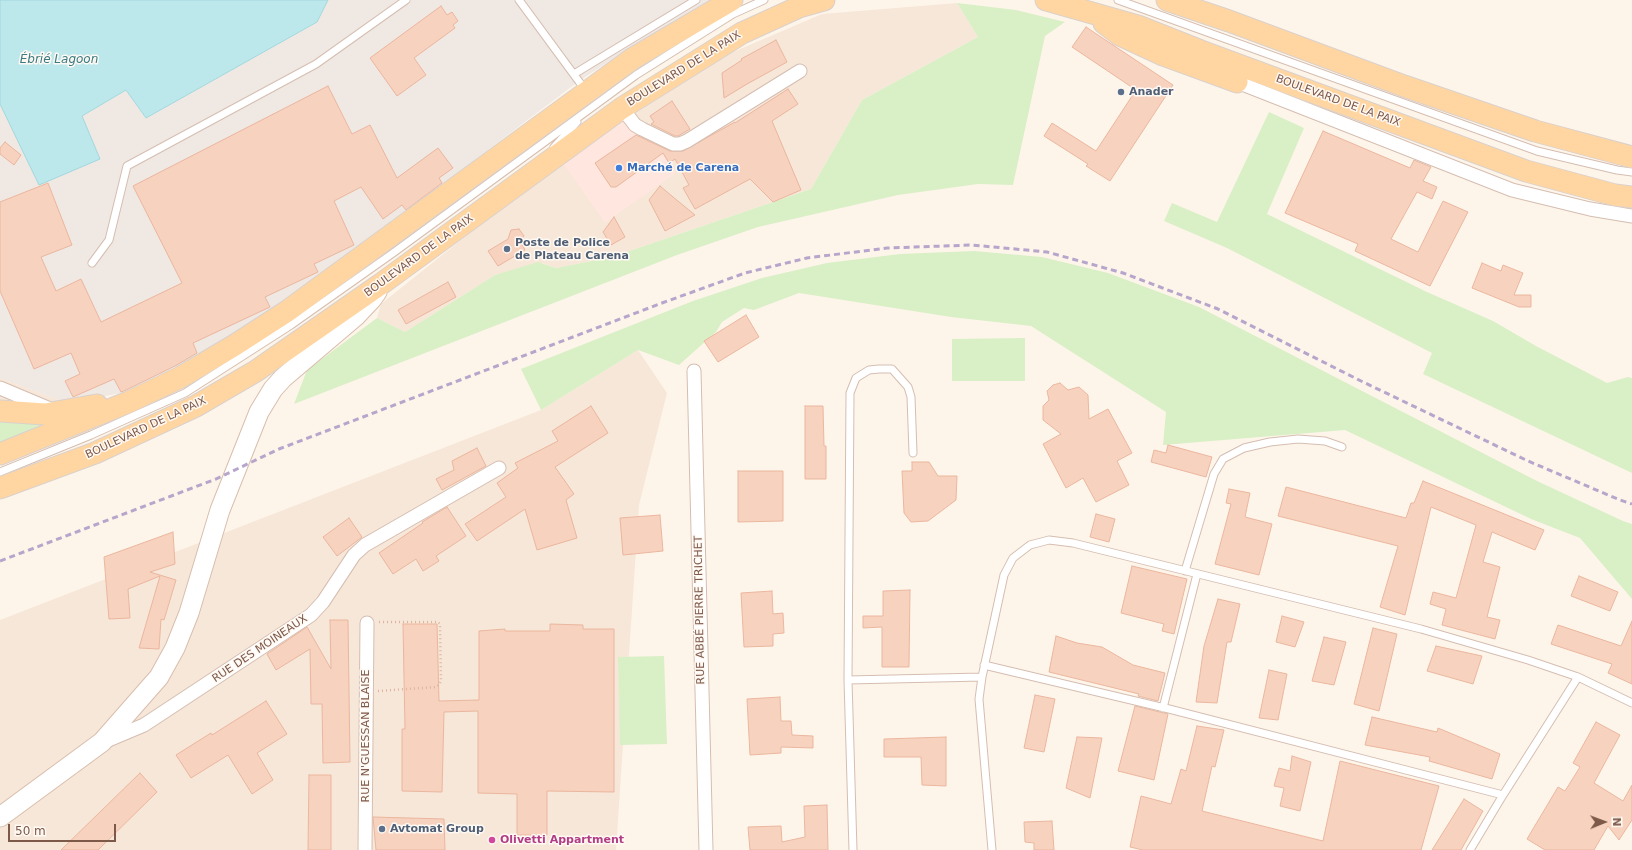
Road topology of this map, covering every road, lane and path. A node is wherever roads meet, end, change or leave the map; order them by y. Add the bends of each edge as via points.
1 (406, 0) edge
2 (519, 0) edge
3 (696, 0) edge
4 (732, 0) edge
5 (764, 0) edge
6 (824, 0) edge
7 (1046, 0) edge
8 (1118, 0) edge
9 (1168, 0) edge
10 (1097, 16) junction
11 (800, 72) dead end
12 (574, 74) junction
13 (1238, 82) joint
14 (587, 101) junction
15 (622, 108) junction
16 (1631, 160) edge
17 (533, 164) junction
18 (1632, 197) edge
19 (1632, 216) edge
20 (92, 263) dead end
21 (382, 284) junction
22 (291, 325) junction
23 (694, 370) dead end
24 (181, 377) junction
25 (0, 388) edge
26 (130, 402) junction
27 (0, 411) edge
28 (58, 412) junction
29 (1342, 447) dead end
30 (913, 453) dead end
31 (0, 454) edge
32 (499, 468) dead end
33 (0, 472) edge
34 (0, 488) edge
35 (1186, 571) junction
36 (1197, 574) junction
37 (367, 623) joint
38 (984, 665) junction
39 (982, 677) junction
40 (1578, 677) junction
41 (848, 680) junction
42 (366, 692) junction
43 (1632, 703) edge
44 (1163, 708) junction
45 (102, 742) junction
46 (1503, 795) junction
47 (0, 817) edge
48 (365, 850) edge
49 (706, 850) edge
50 (853, 850) edge
51 (992, 850) edge
52 (1470, 850) edge

1 - 20 lane via 316,64 127,166 109,240
2 - 12 lane
3 - 12 lane
4 - 14 main road, BOULEVARD DE LA PAIX via 632,59
5 - 14 lane, BOULEVARD DE LA PAIX via 733,14 636,75
6 - 15 main road, BOULEVARD DE LA PAIX via 800,7 742,33
7 - 10 main road, BOULEVARD DE LA PAIX
8 - 16 lane, BOULEVARD DE LA PAIX via 1537,151
9 - 16 main road, BOULEVARD DE LA PAIX via 1404,86 1535,131
10 - 13 main road via 1120,35 1163,55
10 - 18 main road, BOULEVARD DE LA PAIX via 1138,26 1526,171 1615,195
11 - 15 street via 680,144 673,144 635,125
12 - 14 lane
13 - 19 street via 1512,190 1590,209
14 - 17 lane
14 - 17 lane, BOULEVARD DE LA PAIX
14 - 24 main road, BOULEVARD DE LA PAIX via 286,312
15 - 17 main road, BOULEVARD DE LA PAIX
17 - 21 main road, BOULEVARD DE LA PAIX
17 - 22 lane, BOULEVARD DE LA PAIX via 393,252
21 - 34 main road, BOULEVARD DE LA PAIX via 256,371 196,406 95,453
21 - 45 main road via 372,300 356,316 273,389 259,412 220,510 189,614 174,648 159,677
22 - 24 lane
22 - 33 lane, BOULEVARD DE LA PAIX via 185,393
23 - 49 street, RUE ABBÉ PIERRE TRICHET
24 - 26 main road, BOULEVARD DE LA PAIX
25 - 28 street
26 - 28 main road
26 - 31 main road, BOULEVARD DE LA PAIX
27 - 28 main road via 45,414
29 - 35 lane via 1298,439 1277,441 1244,448 1223,459 1214,474
30 - 41 lane via 911,397 908,387 892,370 869,370 856,378 850,393
32 - 45 street, RUE DES MOINEAUX via 365,545 354,555 311,615 144,725
35 - 36 lane
35 - 38 lane via 1063,541 1049,540 1030,545 1013,558 1004,575
36 - 40 lane via 1422,628
36 - 44 lane
37 - 42 street, RUE N'GUESSAN BLAISE
37 - 42 path via 438,622 441,682 436,687
38 - 39 lane
38 - 44 lane
39 - 41 lane
39 - 51 lane via 979,699
40 - 43 lane
40 - 46 lane
41 - 50 lane
42 - 48 street, RUE N'GUESSAN BLAISE
44 - 46 lane
45 - 47 main road
46 - 52 lane

